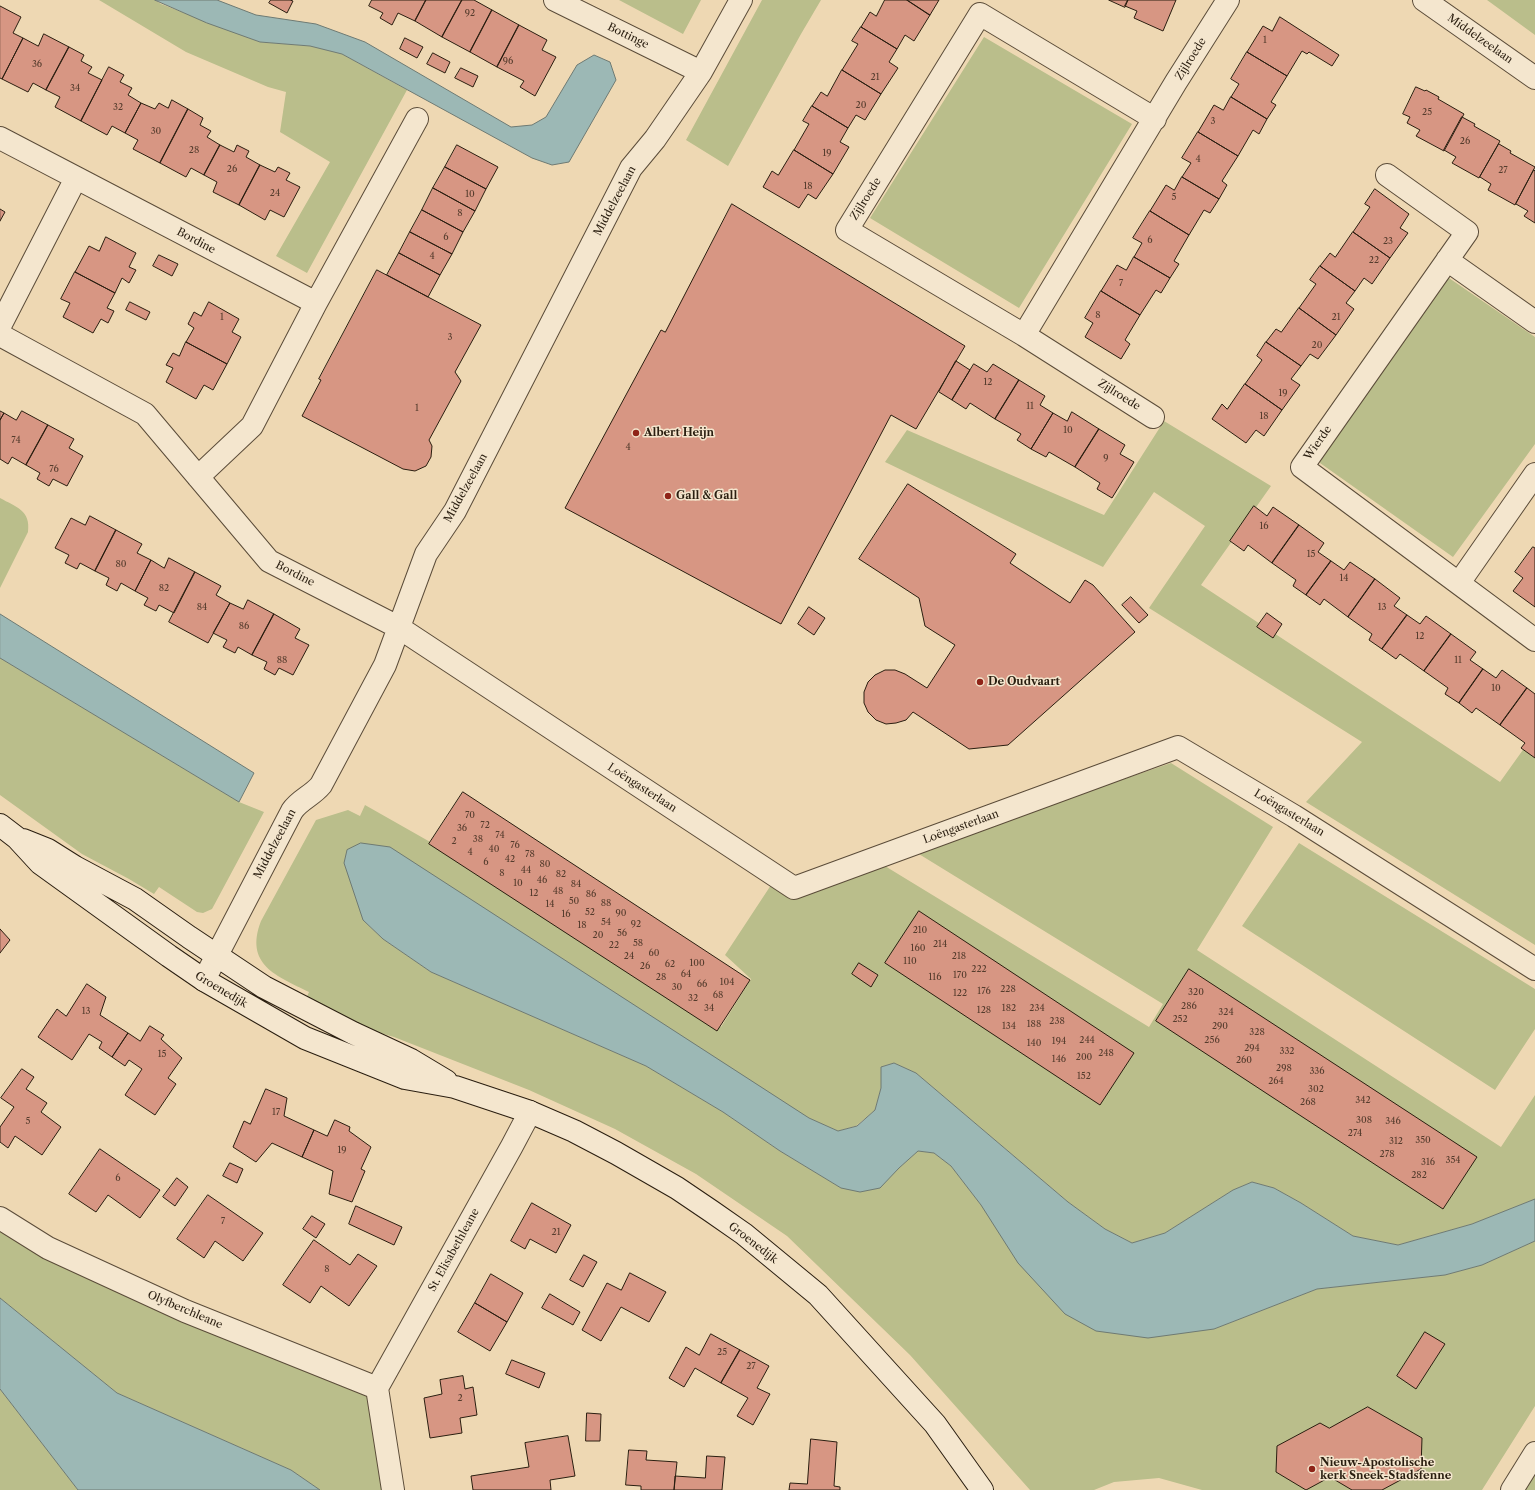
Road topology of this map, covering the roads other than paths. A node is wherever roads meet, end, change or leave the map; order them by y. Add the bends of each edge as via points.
1 (555, 0) edge
2 (741, 0) edge
3 (1228, 0) edge
4 (1424, 0) edge
5 (984, 7) edge
6 (701, 72) junction
7 (1535, 78) edge
8 (1155, 119) junction
9 (416, 120) dead end
10 (0, 138) edge
11 (1387, 175) dead end
12 (76, 178) junction
13 (1447, 260) junction
14 (316, 303) junction
15 (1535, 322) edge
16 (0, 326) edge
17 (1024, 335) junction
18 (0, 336) edge
19 (1153, 417) dead end
20 (1535, 474) edge
21 (198, 477) junction
22 (1459, 583) junction
23 (398, 628) junction
24 (1535, 640) edge
25 (0, 825) edge
26 (17, 838) junction
27 (216, 955) junction
28 (1535, 969) edge
29 (204, 980) junction
30 (455, 1087) junction
31 (530, 1112) junction
32 (0, 1218) edge
33 (377, 1388) junction
34 (1535, 1453) edge
35 (393, 1490) edge
36 (982, 1490) edge
37 (1512, 1490) edge

1 - 6 street, Bottinge
2 - 6 street, Middelzeelaan
3 - 8 street, Zijlroede
4 - 7 street, Middelzeelaan
5 - 8 street, Zijlroede
5 - 17 street, Zijlroede via 847,230
6 - 23 street, Middelzeelaan via 655,139 631,168 456,512 426,554
8 - 17 street, Zijlroede
9 - 14 street
10 - 12 street, Bordine
11 - 13 street, Wierde via 1467,232
12 - 14 street, Bordine
12 - 16 street
13 - 15 street
13 - 22 street, Wierde via 1302,468
14 - 21 street via 252,426
17 - 19 street, Zijlroede
18 - 21 street, Bordine via 145,414
20 - 22 street
21 - 23 street, Bordine via 269,561
22 - 24 street, Wierde
23 - 27 street, Middelzeelaan via 385,665 321,785 292,811
23 - 28 street, Loëngasterlaan via 794,888 1178,747 1294,816
25 - 26 street, Groenedijk
26 - 27 street, Groenedijk via 48,850 135,899
26 - 29 street, Groenedijk via 40,863
27 - 29 street, Middelzeelaan
27 - 30 street, Groenedijk via 264,987 411,1060
29 - 30 street, Groenedijk via 305,1038 342,1054 405,1078
30 - 31 street, Groenedijk
31 - 33 street, St. Elisabethleane
31 - 36 street, Groenedijk via 574,1131 677,1188 744,1234 818,1295 935,1424
32 - 33 street, Olyfberchleane via 48,1248 185,1311
33 - 35 street
34 - 37 street

